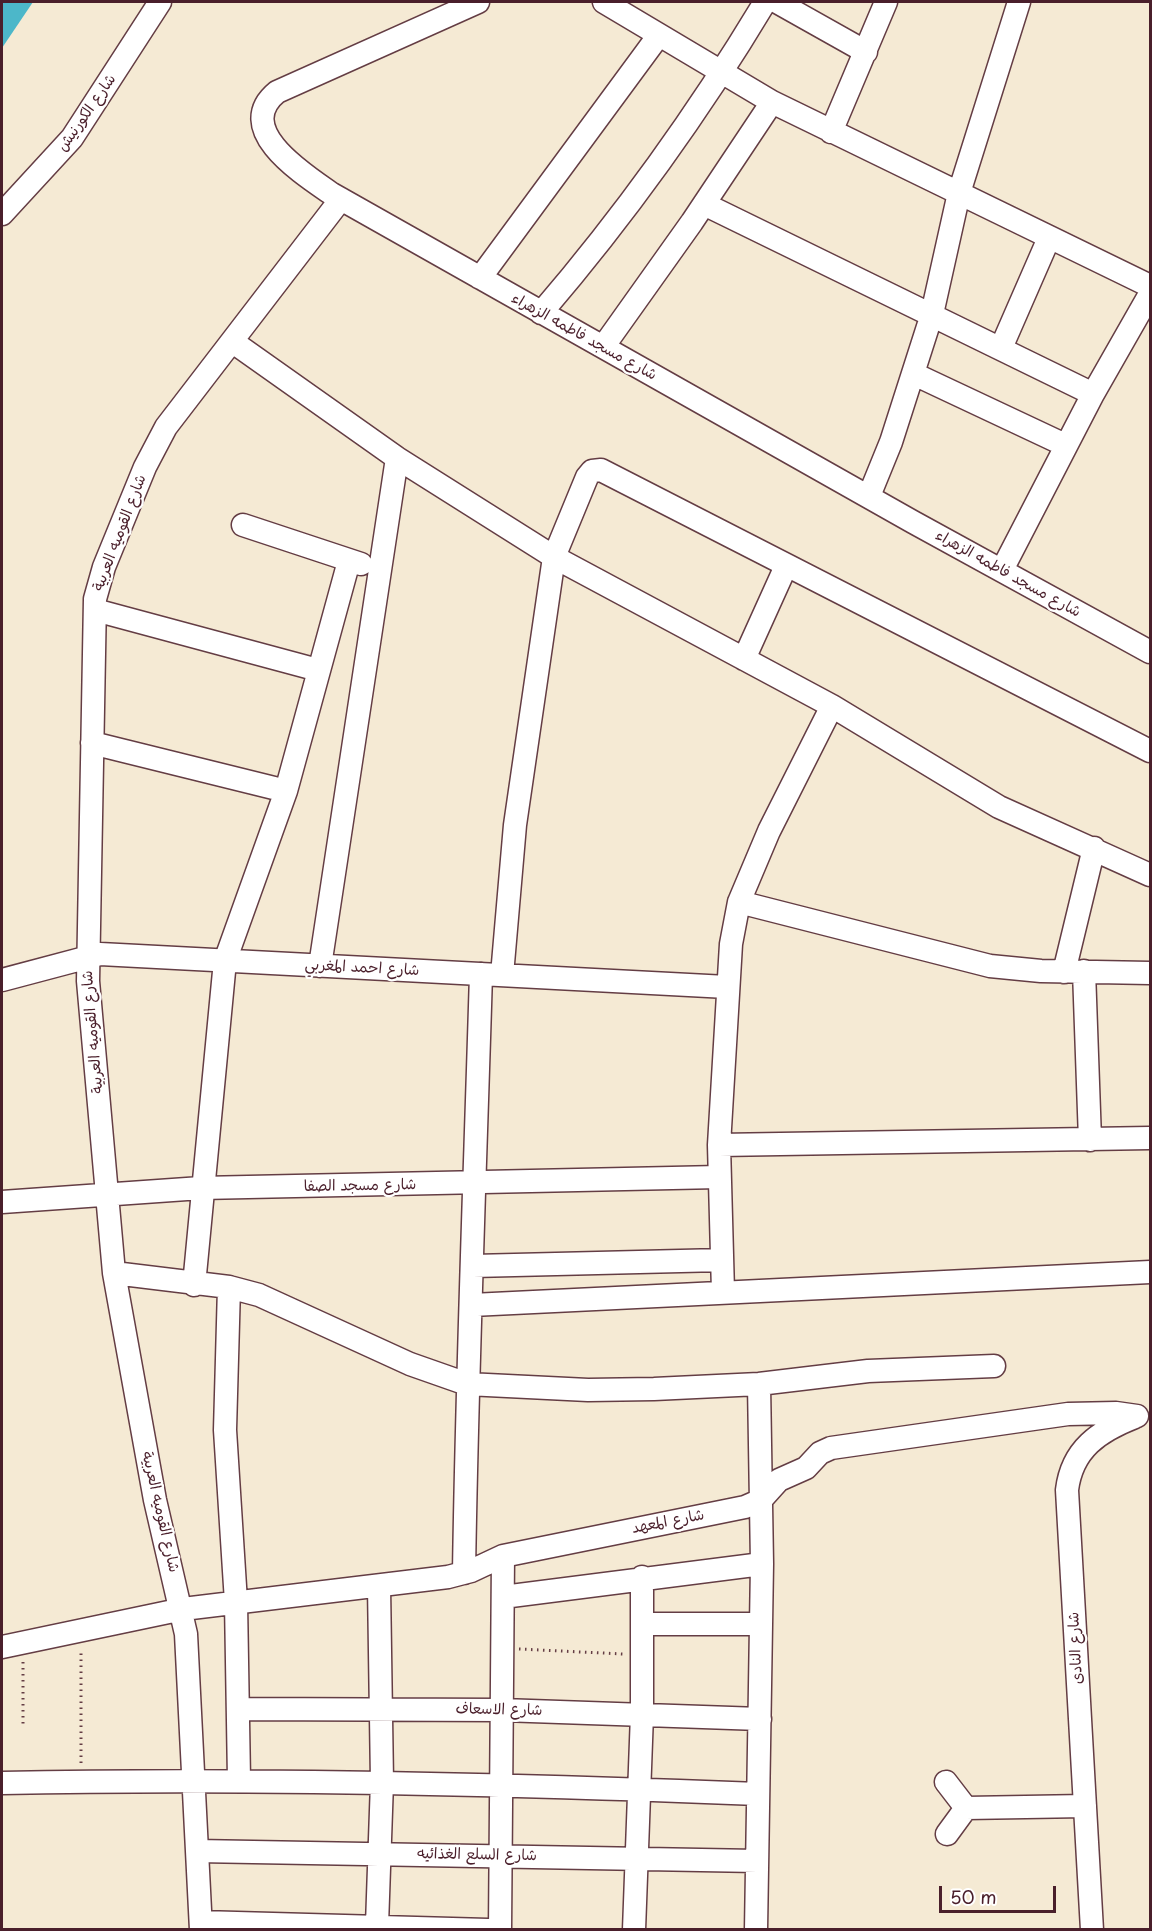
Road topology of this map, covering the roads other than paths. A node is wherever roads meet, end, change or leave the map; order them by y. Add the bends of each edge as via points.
1 (160, 2) edge
2 (478, 2) edge
3 (604, 2) edge
4 (765, 2) edge
5 (777, 2) edge
6 (886, 2) edge
7 (1019, 2) edge
8 (659, 35) junction
9 (866, 52) junction
10 (722, 73) junction
11 (772, 102) junction
12 (831, 132) junction
13 (960, 194) junction
14 (341, 200) junction
15 (704, 204) junction
16 (2, 214) edge
17 (1049, 238) junction
18 (480, 278) junction
19 (1150, 286) edge
20 (1150, 294) edge
21 (541, 313) junction
22 (932, 314) junction
23 (233, 342) junction
24 (603, 347) junction
25 (1001, 348) junction
26 (914, 374) junction
27 (1093, 394) junction
28 (1065, 445) junction
29 (398, 458) junction
30 (869, 496) junction
31 (243, 525) dead end
32 (554, 557) junction
33 (348, 561) junction
34 (786, 566) junction
35 (379, 570) junction
36 (1002, 570) junction
37 (94, 610) junction
38 (1150, 652) edge
39 (744, 658) junction
40 (318, 670) junction
41 (832, 706) junction
42 (92, 743) junction
43 (1150, 752) edge
44 (286, 790) junction
45 (1094, 848) junction
46 (1150, 875) edge
47 (739, 902) junction
48 (88, 955) junction
49 (225, 961) junction
50 (320, 966) junction
51 (1074, 972) junction
52 (1150, 973) edge
53 (491, 975) junction
54 (2, 980) edge
55 (727, 987) junction
56 (1150, 1138) edge
57 (1090, 1140) junction
58 (719, 1145) junction
59 (719, 1177) junction
60 (474, 1183) junction
61 (201, 1188) junction
62 (106, 1195) junction
63 (2, 1202) edge
64 (722, 1260) junction
65 (473, 1266) junction
66 (1150, 1272) edge
67 (114, 1273) junction
68 (194, 1285) junction
69 (229, 1287) junction
70 (723, 1292) junction
71 (472, 1305) junction
72 (994, 1366) dead end
73 (467, 1384) junction
74 (759, 1384) junction
75 (1144, 1414) edge
76 (761, 1500) junction
77 (503, 1556) junction
78 (762, 1564) junction
79 (464, 1573) junction
80 (642, 1577) junction
81 (379, 1586) junction
82 (503, 1597) junction
83 (236, 1602) junction
84 (183, 1609) junction
85 (642, 1624) junction
86 (761, 1624) junction
87 (12, 1645) edge
88 (238, 1709) junction
89 (382, 1710) junction
90 (502, 1710) junction
91 (642, 1714) junction
92 (760, 1719) junction
93 (193, 1779) junction
94 (239, 1780) junction
95 (382, 1782) junction
96 (946, 1782) dead end
97 (2, 1783) edge
98 (501, 1784) junction
99 (640, 1790) junction
100 (759, 1794) junction
101 (1085, 1806) junction
102 (966, 1808) junction
103 (947, 1834) dead end
104 (197, 1851) junction
105 (380, 1853) junction
106 (500, 1855) junction
107 (637, 1858) junction
108 (757, 1861) junction
109 (377, 1925) junction
110 (201, 1926) edge
111 (488, 1929) edge
112 (500, 1929) edge
113 (634, 1929) edge
114 (756, 1929) edge
115 (1092, 1929) edge

1 - 16 street, شارع الكورنيش via 72,138
2 - 14 street, شارع مسجد فاطمه الزهراء via 278,92 268,102 262,122 266,136 298,170
3 - 8 street
4 - 10 street
5 - 9 street
6 - 9 street
7 - 13 street
8 - 10 street
8 - 18 street
9 - 12 street
10 - 11 street
10 - 21 street via 632,201
11 - 12 street
11 - 15 street
12 - 13 street
13 - 17 street
13 - 22 street
14 - 18 street, شارع مسجد فاطمه الزهراء
14 - 23 street, شارع القوميه العربية
15 - 22 street
15 - 24 street
17 - 19 street
17 - 25 street
18 - 21 street, شارع مسجد فاطمه الزهراء
20 - 27 street
21 - 24 street, شارع مسجد فاطمه الزهراء
22 - 25 street
22 - 26 street
23 - 29 street
23 - 37 street, شارع القوميه العربية via 178,411 151,455 104,567
24 - 30 street, شارع مسجد فاطمه الزهراء
25 - 27 street
26 - 28 street
26 - 30 street
27 - 28 street
28 - 36 street
29 - 32 street
29 - 35 street
30 - 36 street, شارع مسجد فاطمه الزهراء
31 - 33 street
32 - 34 street via 587,477 592,471 601,470
32 - 39 street
32 - 53 street
33 - 35 street
33 - 40 street
34 - 39 street
34 - 43 street
35 - 50 street
36 - 38 street, شارع مسجد فاطمه الزهراء
37 - 40 street
37 - 42 street, شارع القوميه العربية
39 - 41 street
40 - 44 street
41 - 45 street via 999,807
41 - 47 street via 769,831
42 - 44 street
42 - 48 street, شارع القوميه العربية
44 - 49 street
45 - 46 street
45 - 51 street
47 - 51 street via 967,962
47 - 55 street
48 - 49 street, شارع احمد المغربي
48 - 54 street, شارع احمد المغربي
48 - 62 street, شارع القوميه العربية
49 - 50 street, شارع احمد المغربي
49 - 61 street
50 - 53 street, شارع احمد المغربي
51 - 52 street
51 - 57 street
53 - 55 street, شارع احمد المغربي
53 - 60 street
55 - 58 street
56 - 57 street
57 - 58 street
58 - 59 street
59 - 60 street, شارع مسجد الصفا
59 - 64 street
60 - 61 street, شارع مسجد الصفا
60 - 65 street
61 - 62 street, شارع مسجد الصفا
61 - 68 street
62 - 63 street, شارع مسجد الصفا
62 - 67 street, شارع القوميه العربية
64 - 65 street
64 - 70 street
65 - 71 street
66 - 70 street
67 - 68 street
67 - 84 street, شارع القوميه العربية via 155,1500
68 - 69 street
69 - 73 street via 259,1295 410,1364
69 - 83 street via 225,1430
70 - 71 street
71 - 73 street
72 - 74 street via 868,1371
73 - 74 street via 588,1390
73 - 79 street
74 - 76 street
75 - 76 street, شارع المعهد via 1068,1414 831,1448 806,1468 779,1480
75 - 101 street, شارع النادى via 1092,1438 1076,1458 1068,1479
76 - 77 street, شارع المعهد via 745,1507
76 - 78 street
77 - 79 street, شارع المعهد
77 - 82 street
78 - 80 street
78 - 86 street
79 - 81 street, شارع المعهد
80 - 82 street
80 - 85 street
81 - 83 street, شارع المعهد
81 - 89 street
82 - 90 street
83 - 84 street, شارع المعهد
83 - 88 street
84 - 87 street, شارع المعهد
84 - 93 street, شارع القوميه العربية
85 - 86 street
85 - 91 street
86 - 92 street
88 - 89 street, شارع الاسعاف
88 - 94 street
89 - 90 street, شارع الاسعاف
89 - 95 street
90 - 91 street, شارع الاسعاف
90 - 98 street
91 - 92 street, شارع الاسعاف
91 - 99 street
92 - 100 street
93 - 94 street
93 - 97 street
93 - 104 street, شارع القوميه العربية
94 - 95 street
95 - 98 street
95 - 105 street
96 - 102 street
98 - 99 street
98 - 106 street
99 - 100 street
99 - 107 street
100 - 108 street
101 - 102 street
101 - 115 street, شارع النادى
102 - 103 street
104 - 105 street, شارع السلع الغذائيه
104 - 110 street, شارع القوميه العربية
105 - 106 street, شارع السلع الغذائيه
105 - 109 street
106 - 107 street, شارع السلع الغذائيه
106 - 112 street
107 - 108 street, شارع السلع الغذائيه
107 - 113 street
108 - 114 street
109 - 110 street
109 - 111 street

